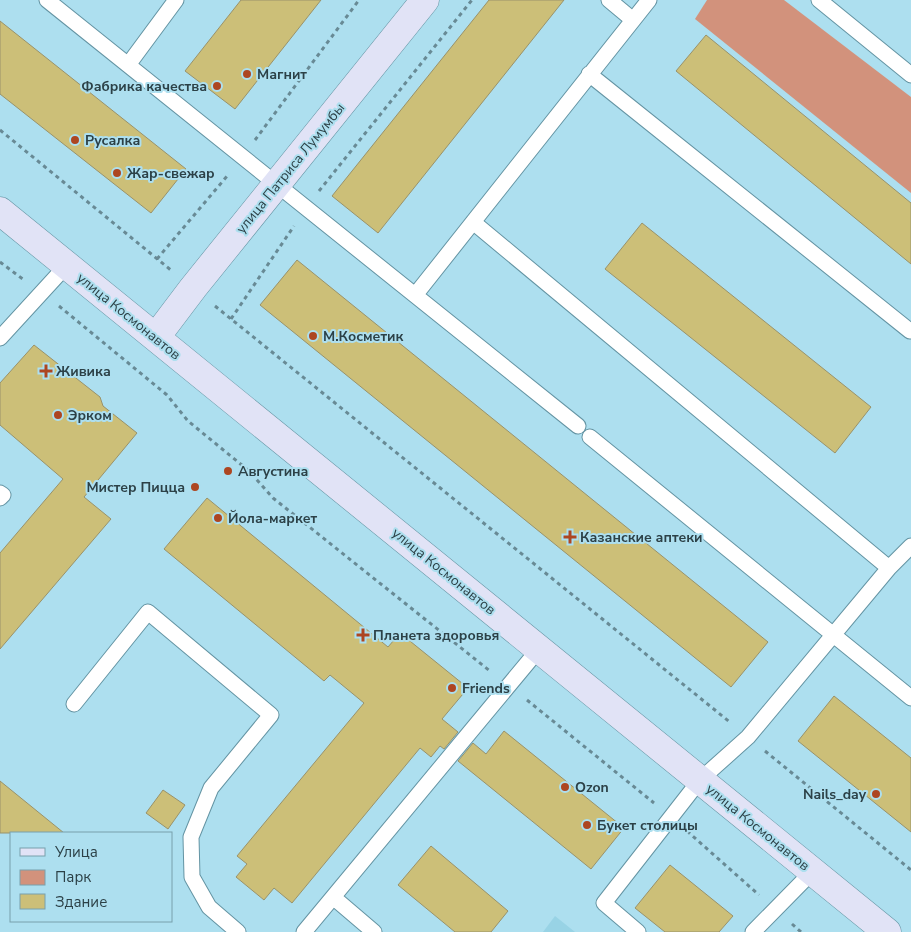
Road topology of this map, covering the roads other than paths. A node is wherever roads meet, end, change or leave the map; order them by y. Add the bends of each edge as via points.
1 (48, 0) edge
2 (176, 0) edge
3 (425, 0) edge
4 (609, 0) edge
5 (649, 0) edge
6 (819, 0) edge
7 (633, 20) junction
8 (128, 65) junction
9 (589, 74) junction
10 (911, 75) edge
11 (277, 185) junction
12 (0, 211) edge
13 (473, 222) junction
14 (66, 266) junction
15 (416, 294) junction
16 (910, 331) edge
17 (156, 337) junction
18 (0, 338) edge
19 (578, 426) dead end
20 (590, 437) dead end
21 (0, 492) edge
22 (0, 498) edge
23 (911, 546) edge
24 (889, 568) junction
25 (834, 636) junction
26 (539, 649) junction
27 (911, 698) edge
28 (74, 704) dead end
29 (700, 780) junction
30 (812, 872) junction
31 (333, 897) junction
32 (238, 932) edge
33 (304, 932) edge
34 (374, 932) edge
35 (638, 932) edge
36 (753, 932) edge
37 (887, 932) edge

1 - 8 lane
2 - 8 lane
3 - 11 street, улица Патриса Лумумбы
4 - 7 lane
5 - 7 lane
6 - 10 lane
7 - 9 lane
8 - 11 lane
9 - 13 lane
9 - 16 lane
11 - 15 lane
11 - 17 street, улица Патриса Лумумбы
12 - 14 street, улица Космонавтов
13 - 15 lane
13 - 24 lane
14 - 17 street, улица Космонавтов
14 - 18 lane
15 - 19 lane
17 - 26 street, улица Космонавтов
20 - 25 lane
21 - 22 lane via 3,495
23 - 24 lane
24 - 25 lane
25 - 27 lane
25 - 29 lane via 748,737
26 - 29 street, улица Космонавтов
26 - 31 lane
28 - 32 lane via 148,612 271,715 211,788 191,837 192,877 209,907
29 - 30 street, улица Космонавтов
29 - 35 lane via 604,903
30 - 36 lane
30 - 37 street, улица Космонавтов
31 - 33 lane
31 - 34 lane

